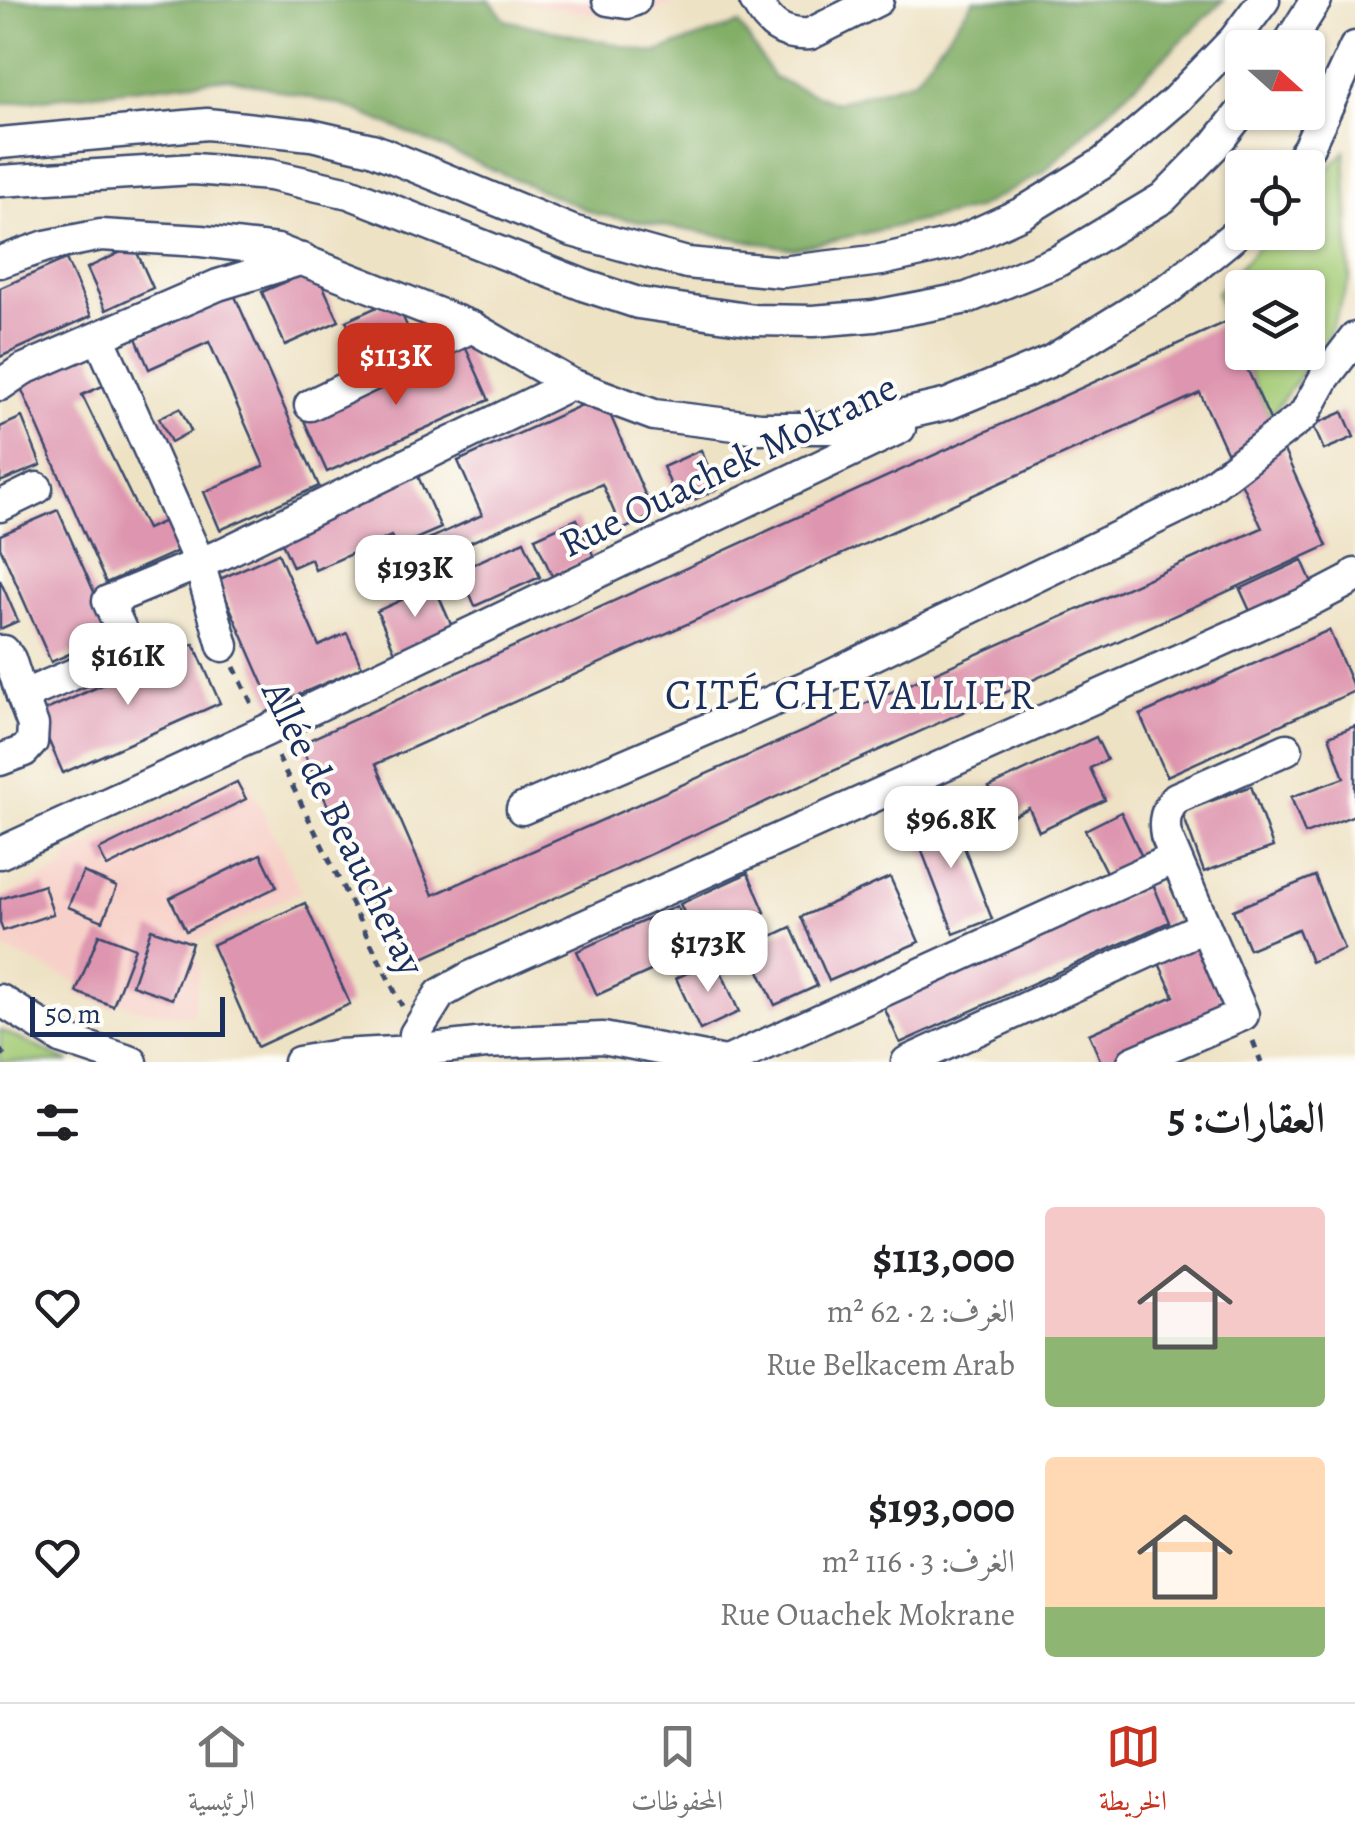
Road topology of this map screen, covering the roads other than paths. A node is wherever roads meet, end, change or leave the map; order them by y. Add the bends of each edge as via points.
1 (608, 0) edge
2 (634, 0) edge
3 (755, 0) edge
4 (878, 0) edge
5 (1264, 0) edge
6 (1316, 0) edge
7 (1297, 30) edge
8 (1355, 48) edge
9 (1227, 130) edge
10 (0, 143) edge
11 (1307, 150) edge
12 (0, 182) edge
13 (1225, 243) edge
14 (303, 259) junction
15 (0, 262) edge
16 (472, 327) junction
17 (99, 337) junction
18 (1355, 338) edge
19 (572, 384) junction
20 (0, 385) edge
21 (948, 404) junction
22 (310, 405) dead end
23 (37, 488) dead end
24 (0, 506) edge
25 (199, 562) junction
26 (1355, 574) edge
27 (224, 646) road end
28 (0, 651) edge
29 (22, 696) junction
30 (1287, 749) dead end
31 (0, 760) edge
32 (522, 808) dead end
33 (0, 853) edge
34 (1175, 858) junction
35 (1204, 926) junction
36 (0, 1000) edge
37 (414, 1042) junction
38 (132, 1062) edge
39 (299, 1062) edge
40 (726, 1062) edge
41 (907, 1062) edge
42 (1133, 1062) edge

1 - 2 street
3 - 4 street via 773,26 800,35
5 - 10 street via 1206,71 1144,128 1103,163 1022,213 956,243 782,272 687,262 572,231 372,149 311,135 208,124
6 - 7 street
8 - 11 street
9 - 12 street via 1164,198 1058,261 967,298 813,321 638,304 349,192 270,175 194,169
13 - 21 street via 1171,287 1051,360
14 - 15 street via 277,250 101,235
14 - 16 street
14 - 17 street via 218,285
16 - 19 street
16 - 22 street
17 - 20 street
17 - 25 street
18 - 32 street via 1304,415 1190,502 828,677
19 - 21 street via 654,415 760,428 843,428
19 - 25 street
21 - 33 street, Rue Ouachek Mokrane
23 - 24 street
25 - 27 street
25 - 29 street via 108,601 130,650
26 - 37 street via 1308,602 470,978 440,994
28 - 29 street via 10,659
29 - 31 street via 32,742
30 - 34 street via 1176,798 1164,825
34 - 35 street
34 - 40 street
35 - 41 street
35 - 42 street via 1243,1015
36 - 38 street via 63,1039
37 - 39 street
37 - 40 street via 603,1038

